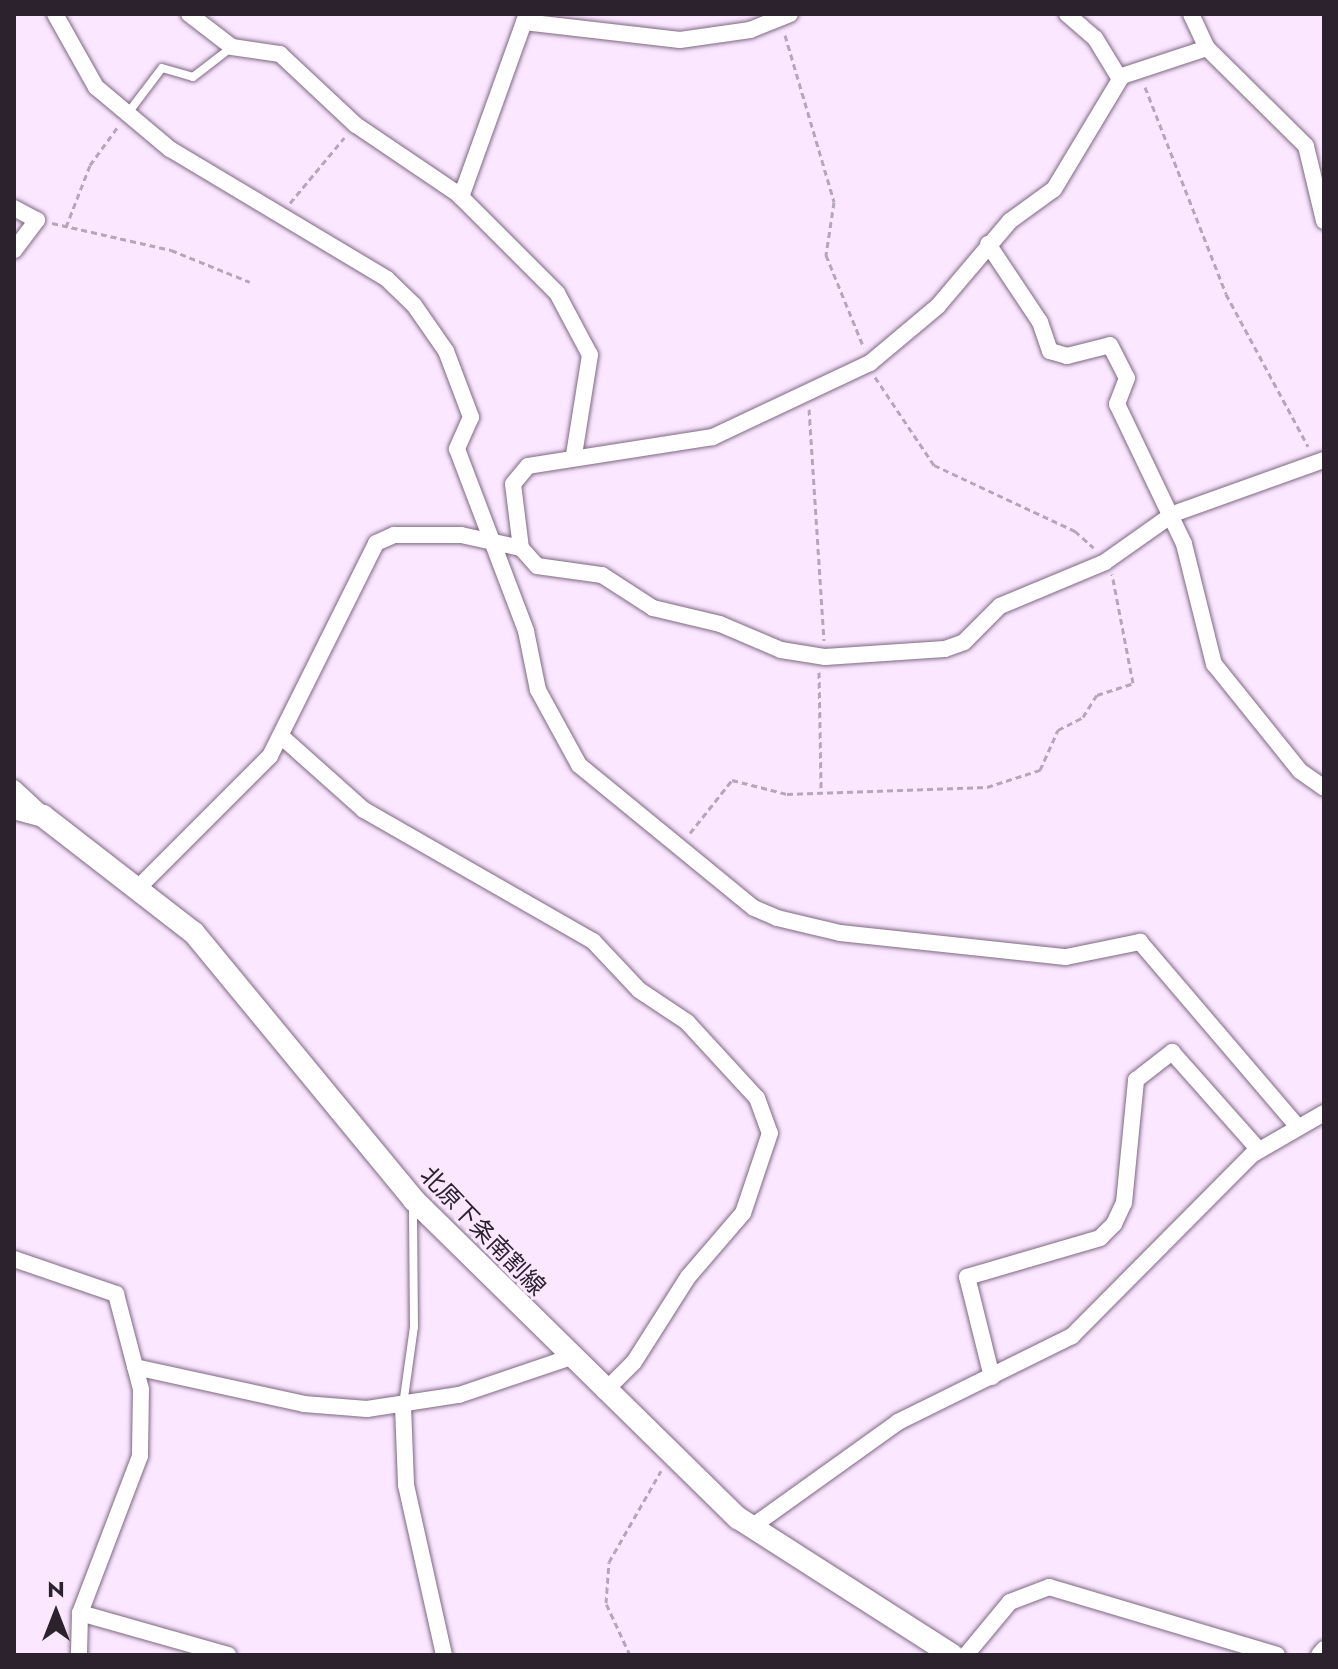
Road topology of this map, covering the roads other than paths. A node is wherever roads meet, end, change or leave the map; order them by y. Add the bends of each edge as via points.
1 (55, 14) edge
2 (189, 14) edge
3 (790, 14) edge
4 (1067, 14) edge
5 (1191, 14) edge
6 (526, 18) edge
7 (232, 47) junction
8 (1207, 48) junction
9 (1120, 79) junction
10 (131, 109) junction
11 (461, 197) junction
12 (14, 208) edge
13 (1324, 221) edge
14 (988, 244) junction
15 (14, 250) edge
16 (574, 455) junction
17 (1321, 462) edge
18 (1173, 514) junction
19 (489, 539) junction
20 (521, 548) junction
21 (282, 737) junction
22 (14, 788) edge
23 (1324, 788) edge
24 (14, 808) edge
25 (43, 816) junction
26 (138, 888) junction
27 (1324, 1113) edge
28 (1297, 1126) junction
29 (1259, 1150) junction
30 (414, 1200) junction
31 (14, 1259) edge
32 (571, 1357) junction
33 (135, 1367) junction
34 (992, 1377) junction
35 (604, 1392) junction
36 (403, 1406) junction
37 (750, 1528) junction
38 (80, 1613) junction
39 (1324, 1649) edge
40 (79, 1655) edge
41 (228, 1655) edge
42 (444, 1655) edge
43 (952, 1655) edge
44 (966, 1655) edge
45 (1277, 1655) edge
46 (1319, 1655) edge

1 - 10 street via 96,87
2 - 7 street
3 - 6 street via 750,30 680,40
4 - 9 street via 1095,38
5 - 8 street
6 - 11 street
7 - 10 lane via 193,77 162,68
7 - 11 street via 280,54 356,125
8 - 9 street via 1136,69
8 - 13 street via 1306,146
9 - 14 street via 1072,168
10 - 19 street via 170,149 387,279 446,351 471,417 457,449
11 - 16 street via 557,293 585,338 592,370
12 - 15 street via 37,220
14 - 16 street via 903,338 807,393 713,437
14 - 18 street via 1040,322 1050,351 1067,356 1110,345 1127,378 1117,404
16 - 20 street via 528,466 517,476
17 - 18 street
18 - 20 street via 1105,562 1000,606 964,642 945,649 822,657 653,608 602,575 537,566
18 - 23 street via 1223,681
19 - 20 street
19 - 21 street via 394,535 376,543
19 - 28 street via 526,631 538,690 563,743 675,846 754,908 840,933 1066,957 1140,942
21 - 26 street
21 - 35 street via 364,810 593,941 639,990 687,1022 757,1098 770,1133 743,1213 688,1277 643,1351
22 - 25 street
24 - 25 main road, 北原下条南割線
25 - 26 main road, 北原下条南割線
26 - 30 main road, 北原下条南割線 via 240,983
27 - 28 street
28 - 29 street
29 - 34 street via 1090,1322
29 - 34 street via 1172,1052 1136,1080 1124,1203 1114,1224 1100,1238 967,1277
30 - 32 main road, 北原下条南割線
30 - 36 lane via 414,1327
31 - 33 street via 116,1294
32 - 35 main road, 北原下条南割線
32 - 36 street
33 - 36 street via 304,1404
33 - 38 street via 140,1456
34 - 37 street via 898,1422
35 - 37 main road, 北原下条南割線
36 - 42 street via 406,1485
37 - 43 main road, 北原下条南割線
38 - 40 street
38 - 41 street
39 - 46 street
44 - 45 street via 1010,1602 1049,1587

